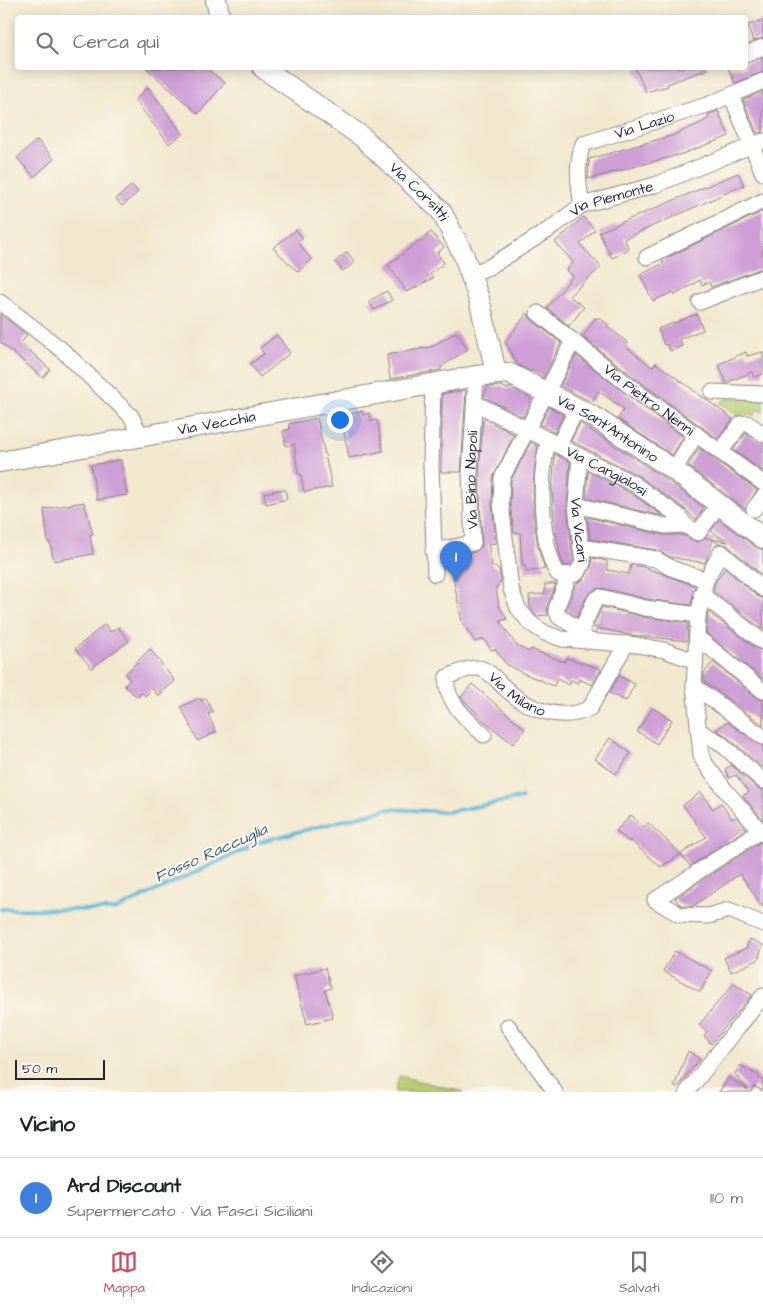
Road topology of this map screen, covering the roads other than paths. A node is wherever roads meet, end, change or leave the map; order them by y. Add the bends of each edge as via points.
1 (216, 0) edge
2 (219, 15) edge
3 (763, 47) edge
4 (748, 53) edge
5 (265, 70) edge
6 (763, 81) edge
7 (731, 96) junction
8 (757, 144) edge
9 (763, 173) edge
10 (763, 201) edge
11 (582, 205) junction
12 (647, 257) dead end
13 (470, 274) junction
14 (763, 276) edge
15 (0, 302) edge
16 (700, 302) dead end
17 (538, 313) dead end
18 (573, 341) junction
19 (496, 372) junction
20 (476, 376) junction
21 (433, 384) junction
22 (546, 391) junction
23 (712, 392) dead end
24 (763, 394) edge
25 (475, 403) junction
26 (578, 408) junction
27 (526, 429) junction
28 (696, 434) junction
29 (763, 434) edge
30 (141, 436) junction
31 (554, 443) junction
32 (720, 452) junction
33 (580, 456) junction
34 (0, 462) edge
35 (674, 470) junction
36 (763, 483) edge
37 (763, 497) edge
38 (719, 504) junction
39 (576, 505) junction
40 (754, 509) dead end
41 (685, 525) junction
42 (763, 538) edge
43 (581, 547) junction
44 (433, 551) junction
45 (435, 574) dead end
46 (570, 575) junction
47 (704, 587) junction
48 (763, 588) edge
49 (698, 615) junction
50 (584, 634) junction
51 (697, 637) junction
52 (763, 642) edge
53 (626, 644) junction
54 (695, 660) junction
55 (694, 686) junction
56 (763, 691) edge
57 (699, 731) junction
58 (484, 735) dead end
59 (763, 737) edge
60 (763, 781) edge
61 (762, 833) edge
62 (763, 924) edge
63 (763, 996) edge
64 (508, 1026) dead end
65 (555, 1092) edge
66 (687, 1092) edge

1 - 2 street
3 - 4 street
5 - 13 street, Via Corsitti via 361,136 441,211
6 - 7 street, Via Lazio
7 - 8 street
7 - 11 street, Via Lazio via 583,144 578,182
8 - 9 street
8 - 11 street, Via Piemonte via 655,185
10 - 12 street
11 - 13 street, Via Piemonte via 489,267
13 - 19 street, Via Corsitti
14 - 16 street
15 - 30 street via 62,350 131,416
17 - 18 street, Via Pietro Nenni
18 - 22 street
18 - 28 street, Via Pietro Nenni
19 - 20 street, Via Sant'Antonino
19 - 22 street, Via Sant'Antonino via 514,375
20 - 21 street, Via Sant'Antonino
20 - 25 street, Via Bino Napoli
21 - 30 street, Via Vecchia
21 - 44 street
22 - 26 street, Via Sant'Antonino
22 - 27 street
23 - 24 street
25 - 27 street, Via Cangialosi
25 - 44 street, Via Bino Napoli via 470,474 473,543
26 - 31 street
26 - 35 street, Via Sant'Antonino
27 - 31 street, Via Cangialosi
27 - 50 street via 502,478 501,503 511,589 518,608 530,623 545,633 562,639
28 - 32 street, Via Pietro Nenni
28 - 35 street
29 - 32 street via 747,423 740,424
30 - 34 street, Via Vecchia
31 - 33 street, Via Cangialosi
31 - 46 street via 544,455 541,488 550,562 558,574
32 - 36 street, Via Pietro Nenni
33 - 39 street, Via Vicari
33 - 41 street, Via Cangialosi via 634,484 679,516
35 - 38 street, Via Sant'Antonino
37 - 40 street
38 - 41 street via 698,533
38 - 42 street, Via Sant'Antonino
39 - 41 street via 665,526
39 - 43 street, Via Vicari
43 - 46 street, Via Vicari via 583,563 576,574
43 - 47 street via 656,559
44 - 45 street
46 - 50 street, Via Vicari via 556,612
47 - 48 street via 721,552
47 - 49 street
47 - 52 street
49 - 50 street via 600,598 596,600
49 - 51 street
50 - 53 street
51 - 54 street
51 - 56 street
53 - 54 street via 664,650
53 - 58 street, Via Milano via 590,708 574,714 542,711 528,705 484,669 476,667 447,677 446,685 460,713
54 - 55 street
55 - 57 street
55 - 59 street
57 - 60 street via 720,742
57 - 61 street via 704,762
61 - 62 street via 656,900 680,915 708,916 729,910
63 - 66 street
64 - 65 street

